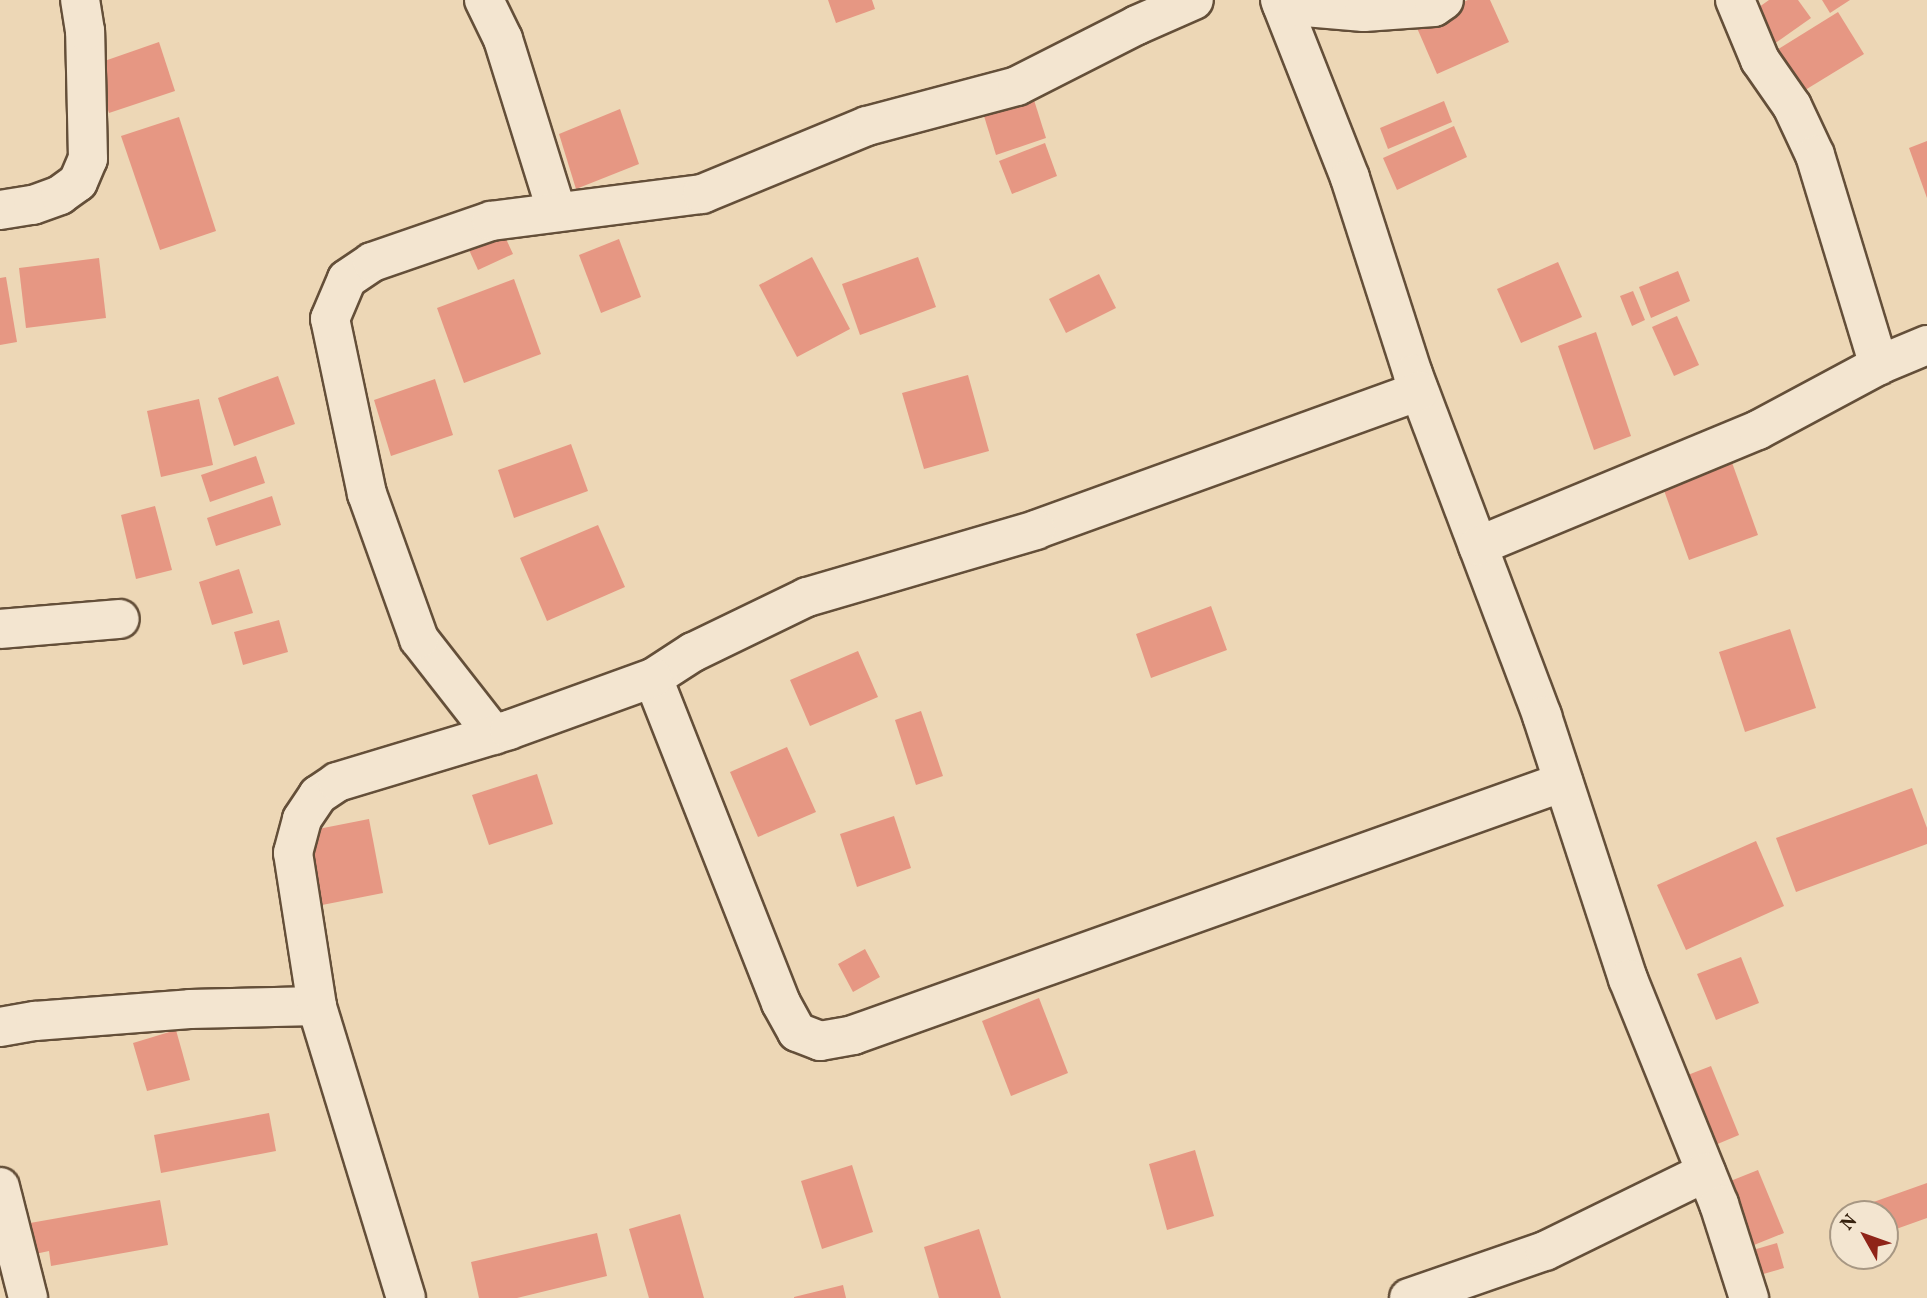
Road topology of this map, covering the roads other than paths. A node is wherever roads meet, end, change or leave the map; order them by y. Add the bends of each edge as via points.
1 (80, 0) edge
2 (484, 0) edge
3 (1194, 0) edge
4 (1444, 0) edge
5 (1735, 0) edge
6 (1281, 2) edge
7 (0, 210) edge
8 (557, 212) junction
9 (1927, 345) edge
10 (1880, 365) junction
11 (1419, 391) junction
12 (1478, 546) junction
13 (120, 620) dead end
14 (0, 629) edge
15 (653, 678) junction
16 (494, 734) junction
17 (1563, 782) junction
18 (317, 1006) junction
19 (0, 1027) edge
20 (1706, 1172) junction
21 (0, 1187) edge
22 (28, 1298) edge
23 (405, 1298) edge
24 (1409, 1298) edge
25 (1749, 1298) edge

1 - 7 street via 88,159 79,182 60,195
2 - 8 street via 503,39
3 - 8 street via 1017,86 867,126 702,194
4 - 6 street via 1434,7 1364,12
5 - 10 street via 1760,60 1792,106 1815,155
6 - 11 street via 1350,178
8 - 16 street via 491,221 372,262 347,279 330,319 367,494 419,639
9 - 10 street
10 - 12 street via 1758,430
11 - 12 street
11 - 15 street via 1036,530 807,597 693,652
12 - 17 street
13 - 14 street
15 - 16 street
15 - 17 street via 782,1003 797,1032 820,1041 866,1030
16 - 18 street via 337,782 318,795 302,819 293,853
17 - 20 street via 1628,979
18 - 19 street via 177,1010
18 - 23 street
20 - 24 street via 1545,1251
20 - 25 street
21 - 22 street

